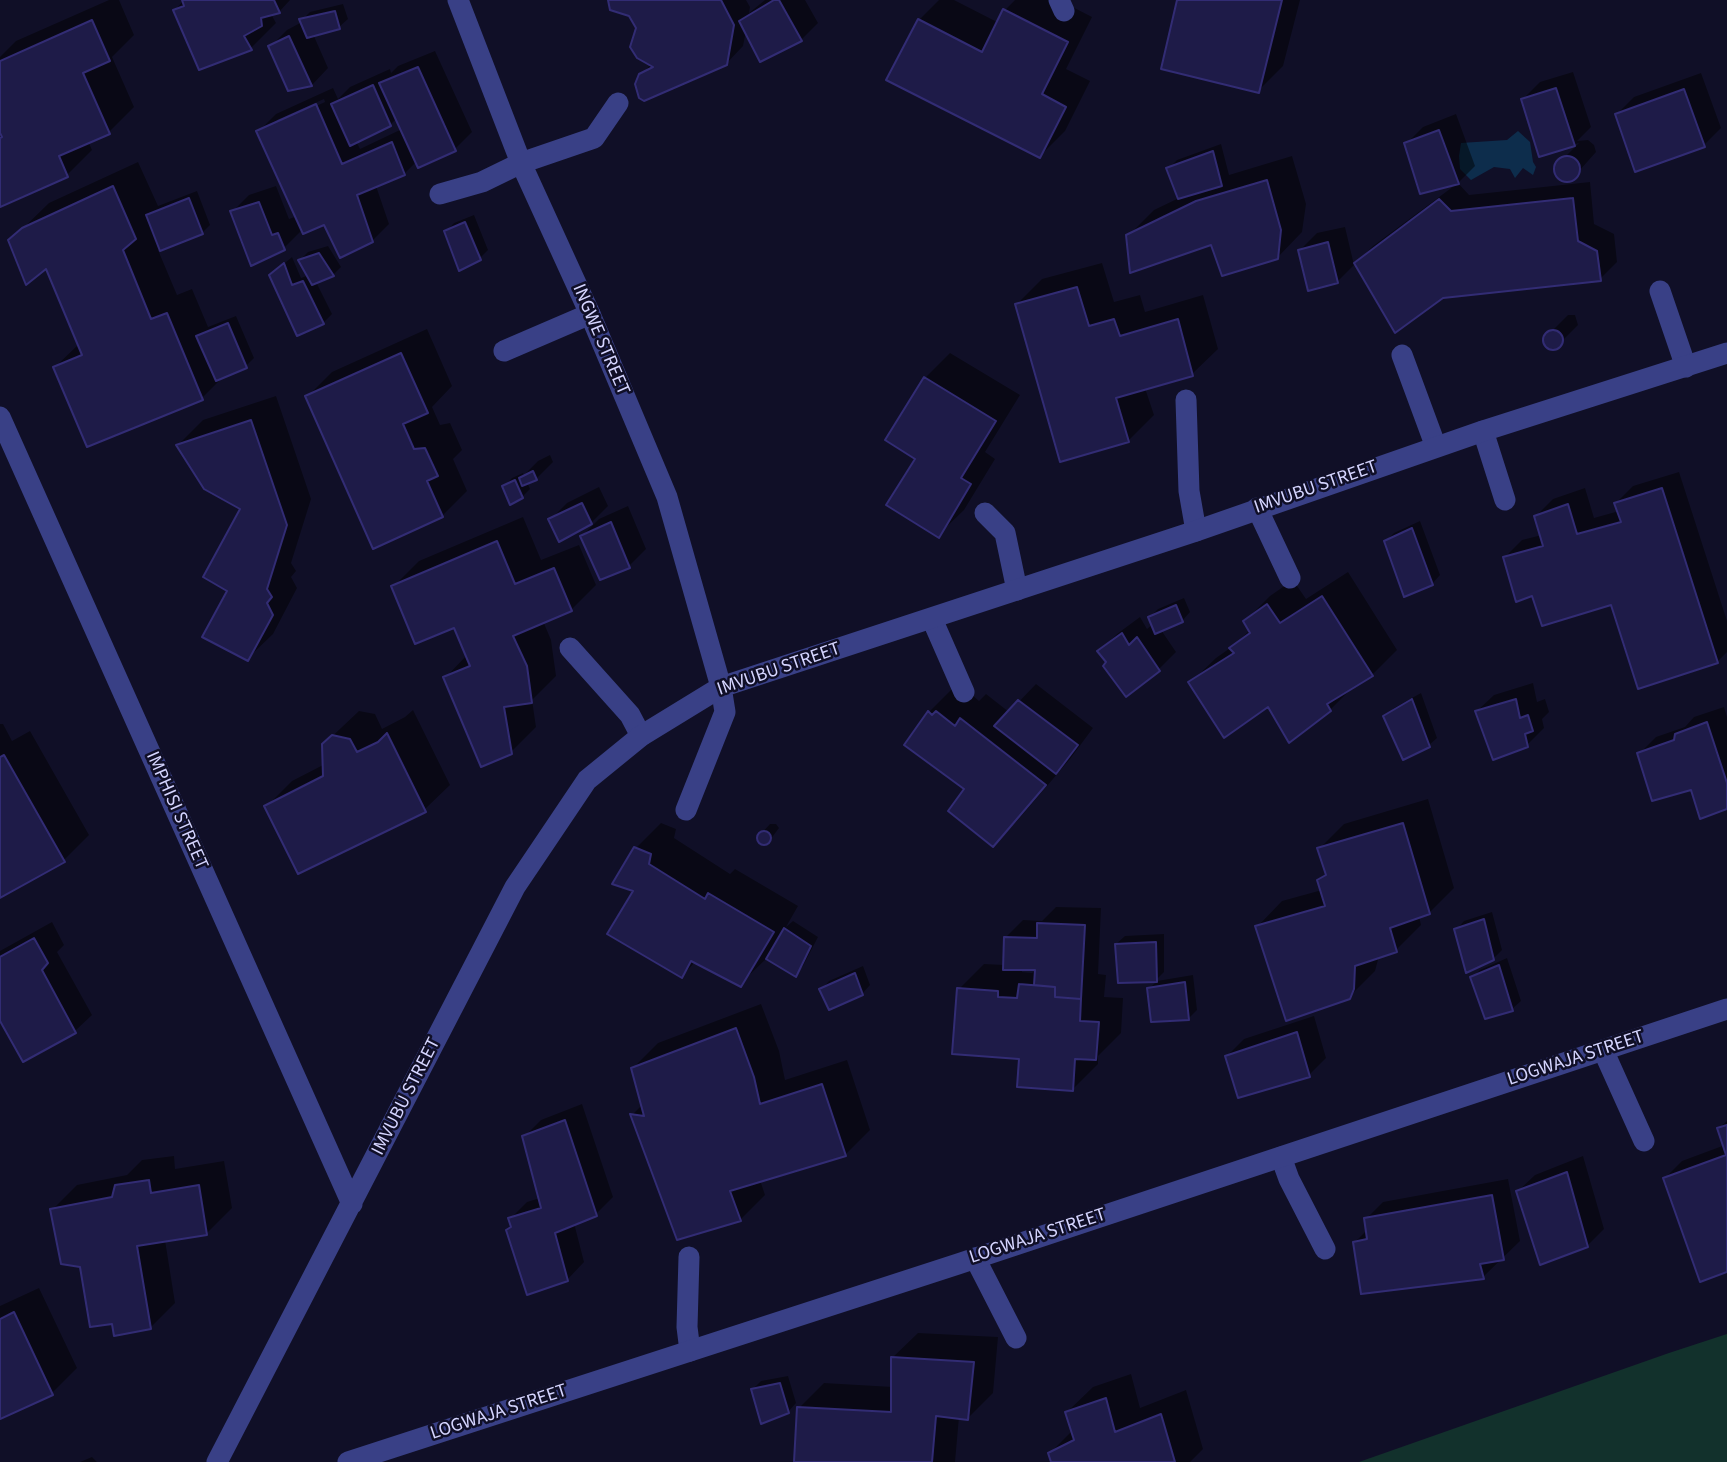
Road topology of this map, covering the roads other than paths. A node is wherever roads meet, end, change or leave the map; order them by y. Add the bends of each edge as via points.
1 (458, 0) edge
2 (618, 103) dead end
3 (521, 163) junction
4 (440, 194) dead end
5 (1660, 291) dead end
6 (590, 314) junction
7 (504, 351) dead end
8 (1727, 354) edge
9 (1402, 355) dead end
10 (1686, 366) junction
11 (1186, 400) dead end
12 (0, 417) edge
13 (1483, 431) junction
14 (1436, 447) junction
15 (1505, 500) dead end
16 (1256, 508) junction
17 (985, 513) dead end
18 (1196, 531) junction
19 (1290, 578) dead end
20 (1017, 590) junction
21 (932, 620) junction
22 (570, 648) dead end
23 (721, 687) junction
24 (964, 692) dead end
25 (641, 736) junction
26 (686, 810) dead end
27 (1727, 1009) edge
28 (1603, 1050) junction
29 (1644, 1141) dead end
30 (1281, 1157) junction
31 (352, 1204) junction
32 (1325, 1248) dead end
33 (689, 1257) dead end
34 (975, 1258) junction
35 (1016, 1338) dead end
36 (690, 1351) junction
37 (216, 1462) edge
38 (348, 1462) edge

1 - 3 street, INGWE STREET
2 - 3 street via 594,138
3 - 4 street via 482,182
3 - 6 street, INGWE STREET
5 - 10 street
6 - 7 street
6 - 23 street, INGWE STREET via 667,497
8 - 10 street, IMVUBU STREET
9 - 14 street
10 - 13 street, IMVUBU STREET
11 - 18 street via 1189,491
12 - 31 street, IMPHISI STREET
13 - 14 street, IMVUBU STREET
13 - 15 street
14 - 16 street, IMVUBU STREET
16 - 18 street, IMVUBU STREET
16 - 19 street
17 - 20 street via 1005,533
18 - 20 street, IMVUBU STREET
20 - 21 street, IMVUBU STREET
21 - 23 street, IMVUBU STREET
21 - 24 street
22 - 25 street via 630,715
23 - 25 street, IMVUBU STREET
23 - 26 street, INGWE STREET via 725,712
25 - 31 street, IMVUBU STREET via 587,780 515,887
27 - 28 street, LOGWAJA STREET
28 - 29 street
28 - 30 street, LOGWAJA STREET
30 - 32 street
30 - 34 street, LOGWAJA STREET
31 - 37 street, IMVUBU STREET
33 - 36 street
34 - 35 street
34 - 36 street, LOGWAJA STREET
36 - 38 street, LOGWAJA STREET

